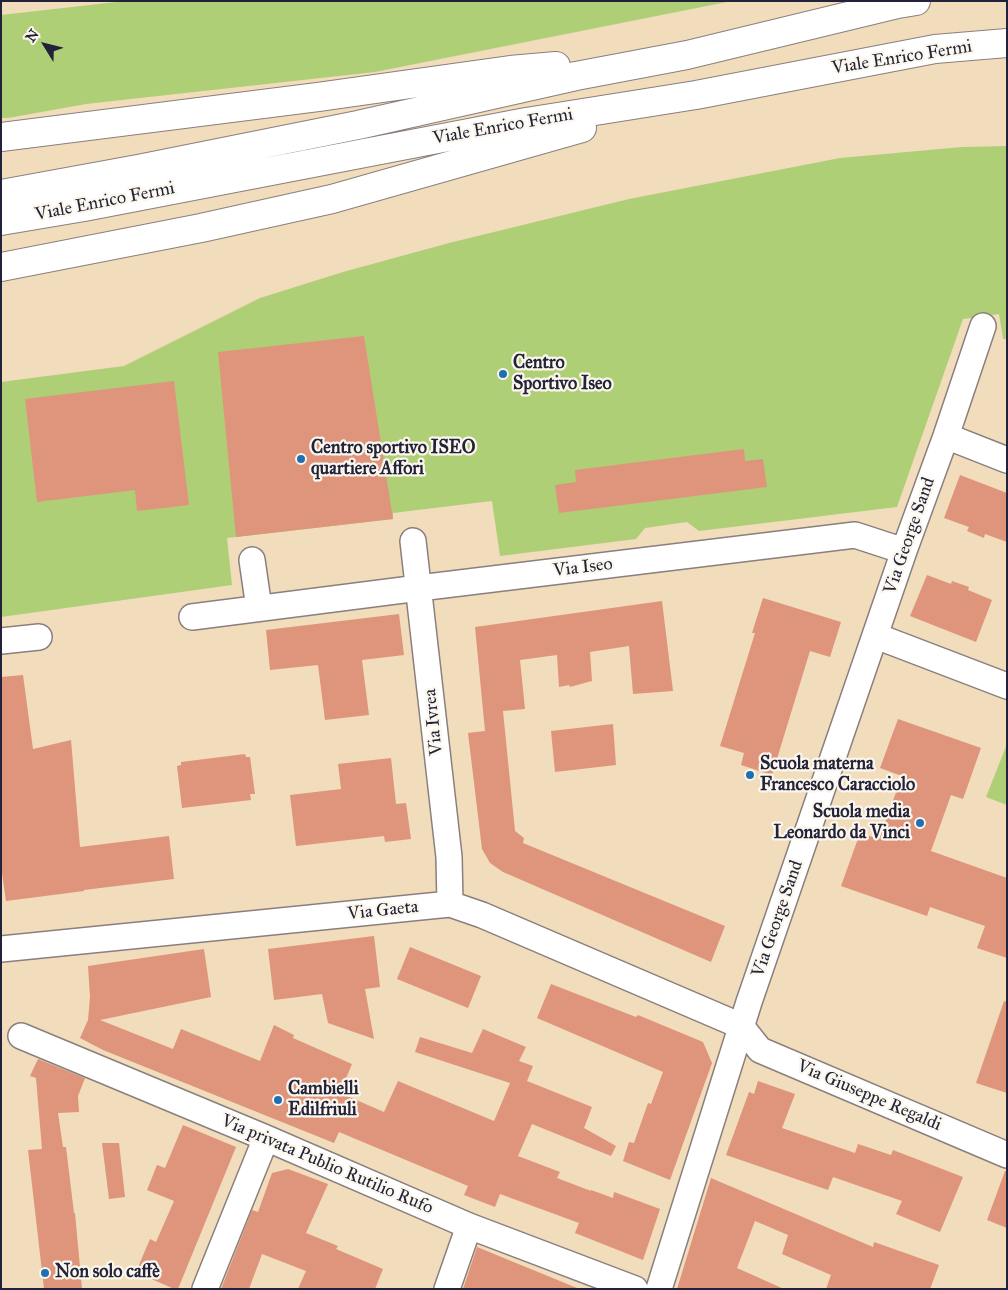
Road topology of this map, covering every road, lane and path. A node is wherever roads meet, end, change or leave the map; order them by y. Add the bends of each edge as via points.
1 (916, 1) edge
2 (1007, 43) edge
3 (687, 55) junction
4 (696, 95) junction
5 (1, 137) edge
6 (1, 194) edge
7 (1, 221) edge
8 (1, 267) edge
9 (983, 326) dead end
10 (946, 436) junction
11 (1007, 460) edge
12 (413, 541) dead end
13 (904, 551) junction
14 (252, 560) dead end
15 (419, 588) junction
16 (259, 608) junction
17 (192, 617) dead end
18 (876, 636) junction
19 (39, 637) dead end
20 (1, 641) edge
21 (1007, 686) edge
22 (450, 904) junction
23 (1, 949) edge
24 (741, 1026) junction
25 (21, 1036) dead end
26 (266, 1138) junction
27 (1007, 1155) edge
28 (470, 1226) junction
29 (205, 1289) edge
30 (447, 1289) edge
31 (635, 1289) edge
32 (659, 1289) edge

1 - 3 highway, Viale Enrico Fermi
2 - 4 highway, Viale Enrico Fermi via 935,49
3 - 5 highway via 510,70
3 - 6 highway, Viale Enrico Fermi via 358,125
4 - 7 highway, Viale Enrico Fermi via 526,122
4 - 8 highway via 332,199
9 - 10 street, Via George Sand
10 - 11 street
10 - 13 street, Via George Sand
12 - 15 street, Via Ivrea
13 - 15 street, Via Iseo via 856,535
13 - 18 street, Via George Sand
14 - 16 street
15 - 16 street, Via Iseo
15 - 22 street, Via Ivrea via 449,857
16 - 17 street, Via Iseo
18 - 21 street
18 - 24 street, Via George Sand
19 - 20 street
22 - 23 street, Via Gaeta
22 - 24 street, Via Gaeta
24 - 27 street, Via Giuseppe Regaldi via 760,1050
24 - 32 street, Via George Sand
25 - 26 street, Via privata Publio Rutilio Rufo
26 - 28 street, Via privata Publio Rutilio Rufo
26 - 29 street
28 - 30 street
28 - 31 street, Via privata Publio Rutilio Rufo

